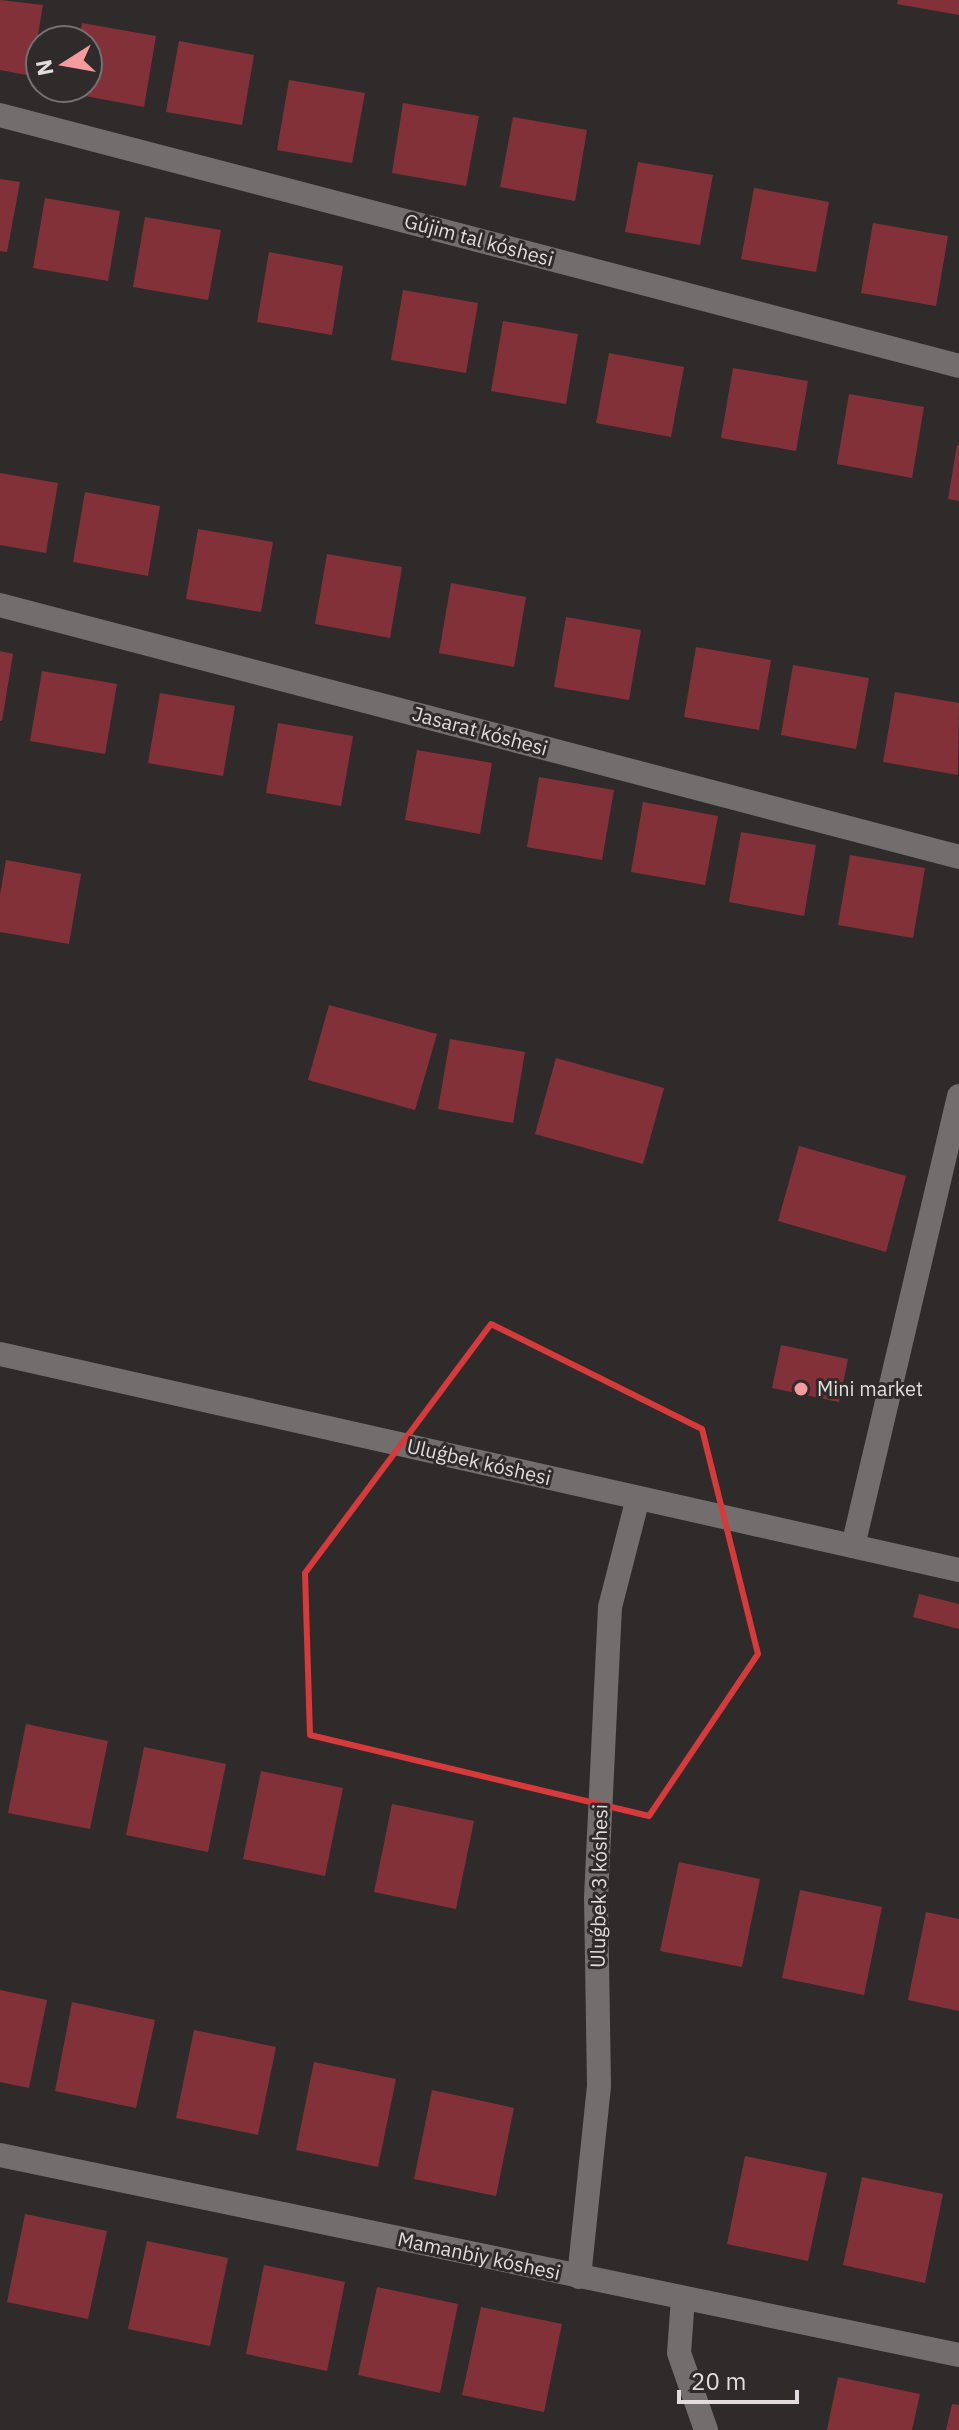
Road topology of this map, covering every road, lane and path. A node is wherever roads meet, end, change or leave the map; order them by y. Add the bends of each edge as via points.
1 (0, 115) edge
2 (959, 366) edge
3 (0, 605) edge
4 (959, 857) edge
5 (959, 1096) edge
6 (0, 1354) edge
7 (638, 1498) junction
8 (853, 1546) junction
9 (959, 1570) edge
10 (0, 2155) edge
11 (579, 2277) junction
12 (683, 2298) junction
13 (959, 2355) edge
14 (706, 2430) edge

1 - 2 street, Gújim tal kóshesi
3 - 4 street, Jasarat kóshesi
5 - 8 street
6 - 7 street, Uluǵbek kóshesi
7 - 8 street, Uluǵbek kóshesi
7 - 11 street, Uluǵbek 3 kóshesi via 610,1607 596,1897 599,2086
8 - 9 street, Uluǵbek kóshesi
10 - 11 street, Mamanbiy kóshesi
11 - 12 street, Mamanbiy kóshesi
12 - 13 street, Mamanbiy kóshesi
12 - 14 street via 679,2353

